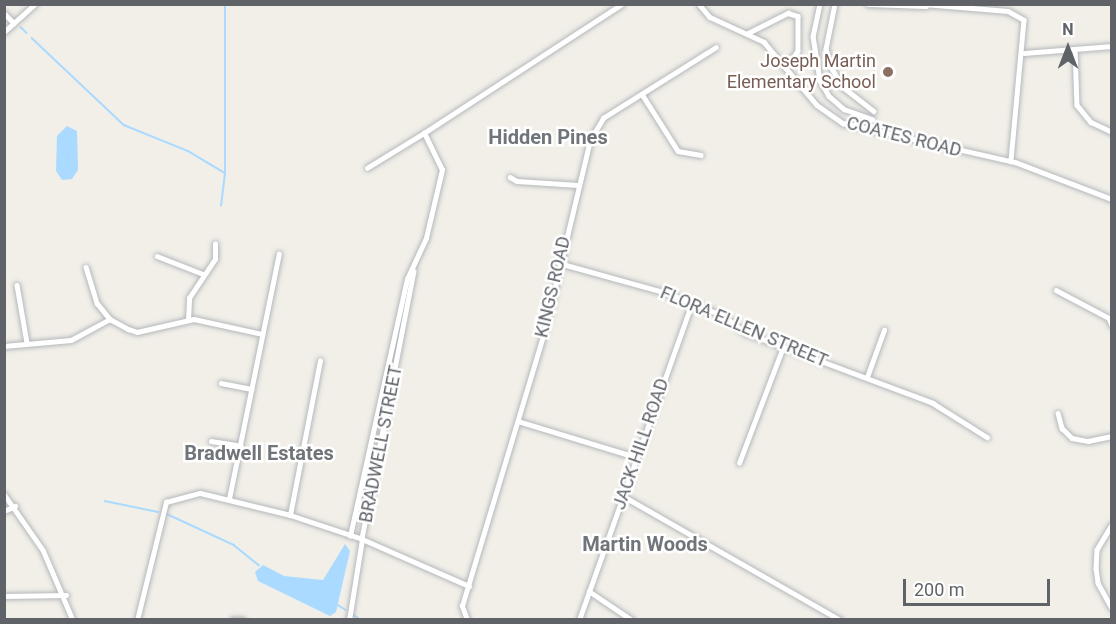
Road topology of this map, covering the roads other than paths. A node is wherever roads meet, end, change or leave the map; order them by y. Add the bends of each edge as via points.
1 (35, 4) edge
2 (622, 4) edge
3 (699, 4) edge
4 (820, 4) edge
5 (835, 4) edge
6 (868, 4) edge
7 (925, 5) edge
8 (4, 13) edge
9 (14, 23) junction
10 (4, 32) edge
11 (747, 33) junction
12 (1112, 46) edge
13 (716, 47) dead end
14 (1075, 49) junction
15 (1024, 52) junction
16 (786, 68) junction
17 (642, 94) junction
18 (874, 111) dead end
19 (872, 118) dead end
20 (1112, 132) edge
21 (424, 133) junction
22 (701, 155) dead end
23 (1011, 161) junction
24 (367, 168) dead end
25 (510, 177) dead end
26 (578, 185) junction
27 (1112, 199) edge
28 (215, 244) dead end
29 (279, 254) dead end
30 (157, 256) dead end
31 (559, 263) junction
32 (86, 267) dead end
33 (414, 268) junction
34 (203, 274) junction
35 (17, 285) dead end
36 (1056, 290) dead end
37 (692, 303) junction
38 (110, 319) junction
39 (188, 320) junction
40 (1112, 325) edge
41 (884, 330) dead end
42 (262, 334) junction
43 (27, 343) junction
44 (4, 346) edge
45 (783, 347) junction
46 (320, 361) dead end
47 (867, 377) junction
48 (221, 383) dead end
49 (251, 389) junction
50 (1058, 413) dead end
51 (518, 421) junction
52 (1112, 436) edge
53 (987, 437) dead end
54 (211, 441) dead end
55 (240, 446) junction
56 (636, 457) junction
57 (739, 463) dead end
58 (4, 494) edge
59 (623, 496) junction
60 (230, 499) junction
61 (15, 506) junction
62 (4, 511) edge
63 (290, 515) junction
64 (1112, 525) edge
65 (350, 536) junction
66 (362, 540) junction
67 (469, 586) junction
68 (590, 591) junction
69 (66, 595) junction
70 (4, 597) edge
71 (1112, 608) edge
72 (232, 619) edge
73 (73, 620) edge
74 (137, 620) edge
75 (244, 620) edge
76 (349, 620) edge
77 (467, 620) edge
78 (579, 620) edge
79 (632, 620) edge
80 (840, 620) edge

1 - 9 street
2 - 21 street
3 - 11 street, COATES ROAD via 710,17
4 - 19 street via 813,36 820,80 829,96 844,109
5 - 18 street via 826,49 831,67 843,87
6 - 7 street
7 - 15 street via 1019,14 1026,28
8 - 9 street
9 - 10 street
11 - 16 street, COATES ROAD via 764,42
11 - 16 street via 788,13 798,16 798,51
12 - 14 street
13 - 17 street, KINGS ROAD
14 - 15 street
14 - 20 street via 1077,105 1091,122
15 - 23 street
16 - 23 street, COATES ROAD via 817,105 843,123
17 - 22 street via 678,151
17 - 26 street, KINGS ROAD via 598,124
21 - 24 street
21 - 33 street, BRADWELL STREET via 442,170 426,238
23 - 27 street, COATES ROAD
25 - 26 street via 518,181
26 - 31 street, KINGS ROAD
28 - 34 street via 215,259
29 - 42 street
30 - 34 street
31 - 37 street, FLORA ELLEN STREET
31 - 51 street, KINGS ROAD
32 - 38 street via 92,294
33 - 65 street, BRADWELL STREET via 407,279
33 - 66 street, BRADWELL STREET
34 - 39 street via 189,298
35 - 43 street
36 - 40 street via 1108,318
37 - 45 street, FLORA ELLEN STREET via 724,316 746,333
37 - 56 street, JACK HILL ROAD
38 - 39 street via 137,332
38 - 43 street via 71,340
39 - 42 street
41 - 47 street
42 - 49 street
43 - 44 street
45 - 47 street, FLORA ELLEN STREET
45 - 57 street
46 - 63 street
47 - 53 street, FLORA ELLEN STREET via 933,403
48 - 49 street
49 - 55 street
50 - 52 street via 1062,428 1072,438 1088,441
51 - 56 street
51 - 67 street, KINGS ROAD
54 - 55 street
55 - 60 street
56 - 59 street, JACK HILL ROAD
58 - 61 street
59 - 68 street, JACK HILL ROAD
59 - 80 street
60 - 63 street
60 - 74 street via 189,493 166,502
61 - 62 street
61 - 69 street
63 - 65 street
64 - 71 street via 1097,550 1096,568 1098,583
65 - 66 street
66 - 67 street
66 - 76 street, BRADWELL STREET
67 - 77 street, KINGS ROAD via 462,606
68 - 78 street, JACK HILL ROAD
68 - 79 street
69 - 70 street
69 - 73 street
72 - 75 street

